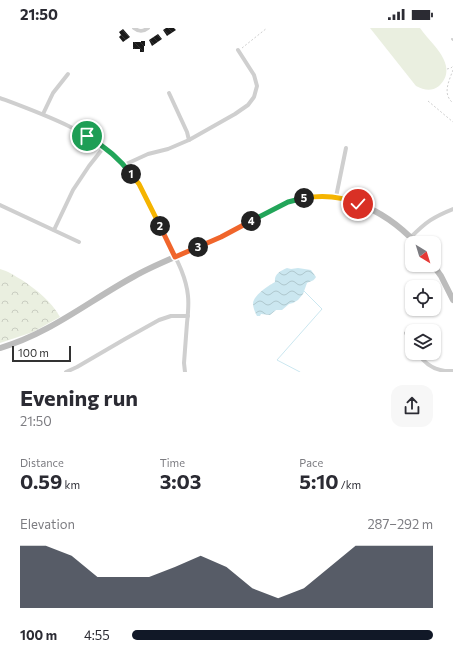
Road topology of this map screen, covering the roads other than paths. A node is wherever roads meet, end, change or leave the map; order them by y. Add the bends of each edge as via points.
1 (134, 28) edge
2 (148, 28) edge
3 (238, 50) road end
4 (68, 74) dead end
5 (169, 93) dead end
6 (0, 98) edge
7 (43, 114) junction
8 (190, 140) junction
9 (104, 147) junction
10 (346, 148) dead end
11 (124, 165) junction
12 (336, 197) junction
13 (0, 205) edge
14 (453, 209) edge
15 (54, 230) junction
16 (410, 236) edge
17 (412, 236) edge
18 (79, 242) dead end
19 (175, 257) junction
20 (438, 272) edge
21 (453, 300) edge
22 (188, 316) junction
23 (0, 348) edge
24 (422, 360) edge
25 (453, 371) edge
26 (66, 372) edge
27 (185, 372) edge

1 - 2 street via 140,31
3 - 8 street via 254,75 257,86 254,96 248,105 235,114
4 - 7 street via 53,93
5 - 8 street
6 - 7 street
7 - 9 street
8 - 11 street
9 - 11 street
9 - 15 street via 80,178
10 - 12 street
11 - 19 street via 139,184
12 - 16 street via 374,211
12 - 19 street via 316,196 288,202 221,237
13 - 15 street
14 - 17 street via 432,218
15 - 18 street
19 - 22 street via 187,289
19 - 23 street via 134,276 44,330
20 - 21 street
22 - 26 street via 171,316 159,320
22 - 27 street
24 - 25 street via 432,368

